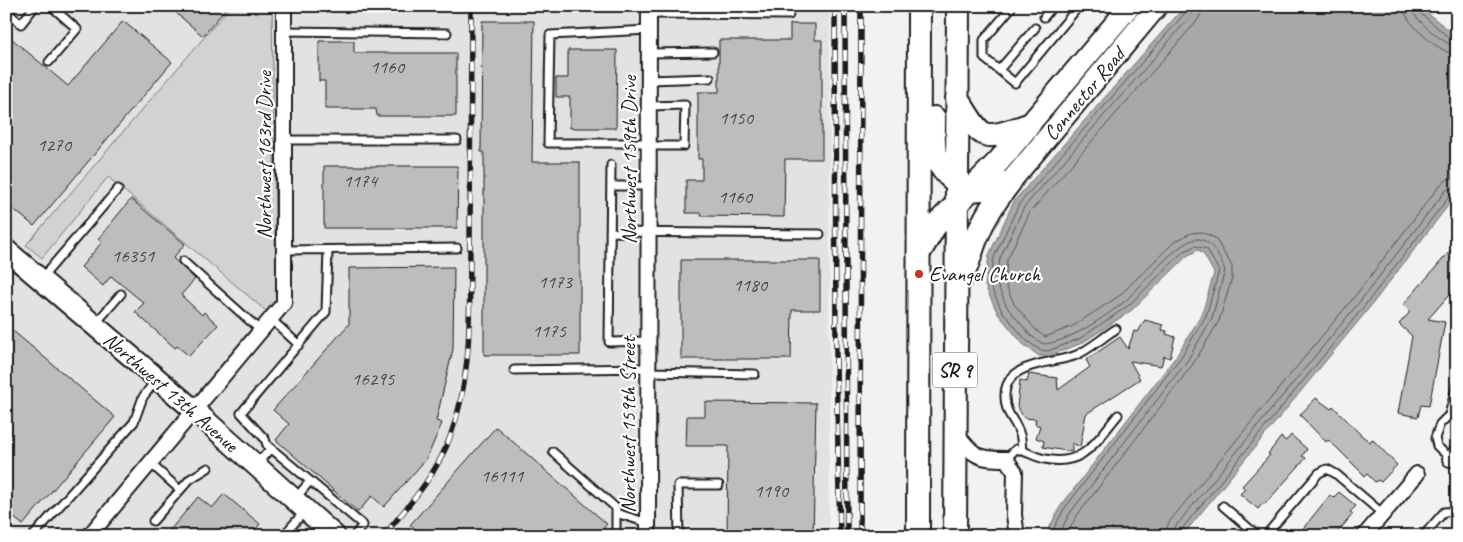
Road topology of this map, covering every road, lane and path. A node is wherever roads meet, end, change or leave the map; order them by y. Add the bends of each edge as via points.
1 (35, 6) edge
2 (51, 6) edge
3 (284, 6) edge
4 (958, 6) edge
5 (1053, 6) edge
6 (1079, 6) edge
7 (1130, 6) edge
8 (1157, 6) edge
9 (1011, 8) dead end
10 (649, 10) edge
11 (6, 11) edge
12 (919, 11) edge
13 (789, 15) dead end
14 (1044, 17) dead end
15 (1035, 28) dead end
16 (649, 30) junction
17 (284, 31) junction
18 (447, 33) dead end
19 (713, 52) dead end
20 (649, 53) junction
21 (49, 62) dead end
22 (999, 70) junction
23 (710, 78) dead end
24 (649, 80) junction
25 (957, 98) junction
26 (649, 106) junction
27 (1029, 125) junction
28 (284, 140) junction
29 (457, 140) dead end
30 (649, 145) junction
31 (610, 165) dead end
32 (1010, 182) junction
33 (611, 186) junction
34 (649, 186) junction
35 (118, 189) dead end
36 (961, 192) junction
37 (610, 232) junction
38 (649, 232) junction
39 (820, 234) dead end
40 (457, 248) dead end
41 (6, 250) edge
42 (284, 250) junction
43 (328, 250) junction
44 (919, 254) junction
45 (183, 261) dead end
46 (41, 279) junction
47 (956, 288) junction
48 (121, 294) dead end
49 (649, 314) joint
50 (271, 319) junction
51 (94, 325) junction
52 (1116, 329) dead end
53 (261, 331) junction
54 (648, 341) junction
55 (299, 345) junction
56 (514, 370) dead end
57 (648, 370) junction
58 (755, 374) dead end
59 (157, 379) junction
60 (1457, 384) edge
61 (194, 410) junction
62 (1118, 415) dead end
63 (955, 433) junction
64 (271, 448) junction
65 (1022, 450) junction
66 (553, 452) dead end
67 (1455, 459) edge
68 (150, 463) junction
69 (1008, 463) junction
70 (256, 466) junction
71 (208, 468) dead end
72 (1417, 474) dead end
73 (310, 481) junction
74 (719, 485) dead end
75 (180, 490) junction
76 (300, 505) junction
77 (1223, 506) dead end
78 (1457, 511) edge
79 (616, 513) junction
80 (1383, 514) junction
81 (153, 521) dead end
82 (648, 529) edge
83 (97, 533) edge
84 (33, 536) edge
85 (283, 536) edge
86 (334, 536) edge
87 (354, 536) edge
88 (616, 536) edge
89 (679, 536) edge
90 (918, 536) edge
91 (955, 536) edge
92 (1017, 536) edge
93 (1258, 536) edge
94 (1265, 536) edge
95 (1364, 536) edge
96 (1423, 536) edge

1 - 11 lane via 21,24
2 - 21 lane via 77,29
3 - 17 street, Northwest 163rd Drive
4 - 25 main road, SR 9
5 - 14 lane
6 - 22 lane via 1015,83
7 - 27 street, Connector Road
8 - 32 street, Connector Road
9 - 22 lane via 984,40 984,58
10 - 13 lane
10 - 16 street, Northwest 159th Drive
12 - 36 main road via 933,49 935,155 944,173
12 - 44 main road, SR 9
15 - 22 lane
16 - 20 street, Northwest 159th Drive
16 - 30 lane via 550,35 548,143
17 - 18 lane
17 - 28 street, Northwest 163rd Drive
19 - 20 lane
20 - 24 street, Northwest 159th Drive
23 - 24 lane
24 - 26 street, Northwest 159th Drive
25 - 27 main road via 973,125 984,135 1000,136
25 - 36 main road, SR 9
26 - 30 street, Northwest 159th Drive
26 - 30 lane via 685,105 684,146
27 - 36 main road via 998,161
28 - 29 lane
28 - 42 street, Northwest 163rd Drive
30 - 34 street, Northwest 159th Drive
31 - 33 lane
32 - 36 main road
32 - 47 main road via 992,206 976,238 968,268
33 - 34 lane
33 - 37 lane
34 - 38 street, Northwest 159th Drive
35 - 46 lane
36 - 44 main road
36 - 47 main road, SR 9
37 - 38 lane
37 - 54 lane via 609,342
38 - 39 lane
38 - 49 street, Northwest 159th Drive
40 - 43 lane
41 - 46 street, Northwest 13th Avenue
42 - 43 lane
42 - 50 street, Northwest 163rd Drive via 284,303
43 - 55 lane via 326,312
44 - 90 main road, SR 9
45 - 53 lane
46 - 51 street, Northwest 13th Avenue
47 - 63 main road, SR 9
48 - 51 lane
49 - 54 street, Northwest 159th Street
50 - 53 street
50 - 55 lane
51 - 59 street, Northwest 13th Avenue
52 - 65 lane via 1075,355 1028,367 1007,381 1008,415 1020,434
53 - 61 street
54 - 57 street, Northwest 159th Street
55 - 64 lane via 241,413
56 - 57 lane
57 - 58 lane
57 - 82 street, Northwest 159th Street
59 - 61 street, Northwest 13th Avenue
59 - 84 lane via 143,397 134,422
60 - 67 lane via 1449,415 1440,424 1435,438 1437,446
61 - 68 street
61 - 70 street, Northwest 13th Avenue
62 - 65 lane via 1082,457 1051,460
63 - 69 street via 978,458
63 - 91 main road, SR 9
64 - 70 lane
64 - 73 lane
65 - 69 lane via 1016,449
66 - 79 lane via 616,508
68 - 75 lane
68 - 83 street
69 - 92 street via 1015,472
70 - 76 street, Northwest 13th Avenue
71 - 75 lane
72 - 80 street
73 - 76 lane
73 - 87 lane via 363,525
74 - 89 lane via 678,486
75 - 81 lane
76 - 85 lane
76 - 86 street, Northwest 13th Avenue
77 - 93 lane
78 - 96 lane via 1444,512
79 - 82 lane
79 - 88 lane
80 - 94 lane via 1327,469 1319,473
80 - 95 street

